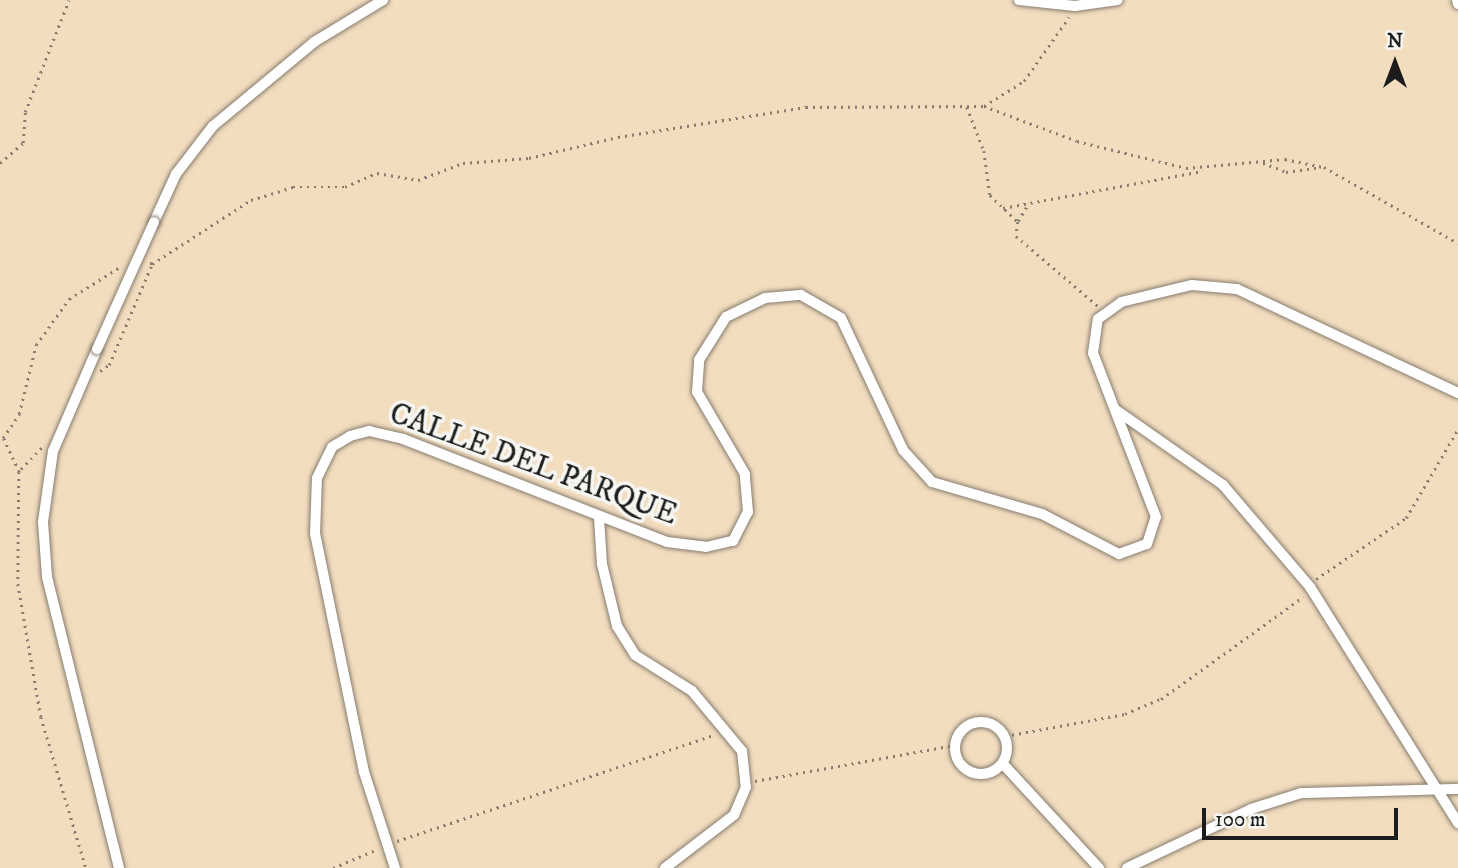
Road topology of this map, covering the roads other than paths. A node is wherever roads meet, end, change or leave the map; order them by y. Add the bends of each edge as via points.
1 (383, 0) edge
2 (1019, 0) edge
3 (1118, 0) edge
4 (1458, 393) edge
5 (1114, 409) junction
6 (599, 519) junction
7 (1003, 764) junction
8 (1434, 788) junction
9 (1458, 789) edge
10 (1458, 823) edge
11 (119, 868) edge
12 (395, 868) edge
13 (665, 868) edge
14 (1098, 868) edge
15 (1127, 868) edge

1 - 11 street, bridge via 314,42 213,126 176,174 82,383 47,477 47,577
2 - 3 street via 1075,6
4 - 5 street, CALLE DEL PARQUE via 1237,289 1169,288 1105,313 1094,330 1093,353
5 - 6 street, CALLE DEL PARQUE via 1156,517 1147,544 1119,554 1042,514 932,482 903,450 841,318 813,298 777,295 726,317 699,360 697,392 745,474 748,512 737,537 720,545 687,546
5 - 8 street via 1223,485 1310,588
6 - 12 street, CALLE DEL PARQUE via 386,434 358,433 332,447 311,494 314,534 364,772
6 - 13 street via 602,564 623,636 635,655 692,691 742,751 745,783 734,815
7 - 7 street via 980,774 968,771 955,745 964,727 976,721 989,722 1005,736
7 - 14 street
8 - 9 street
8 - 10 street
8 - 15 street via 1301,793 1227,820

